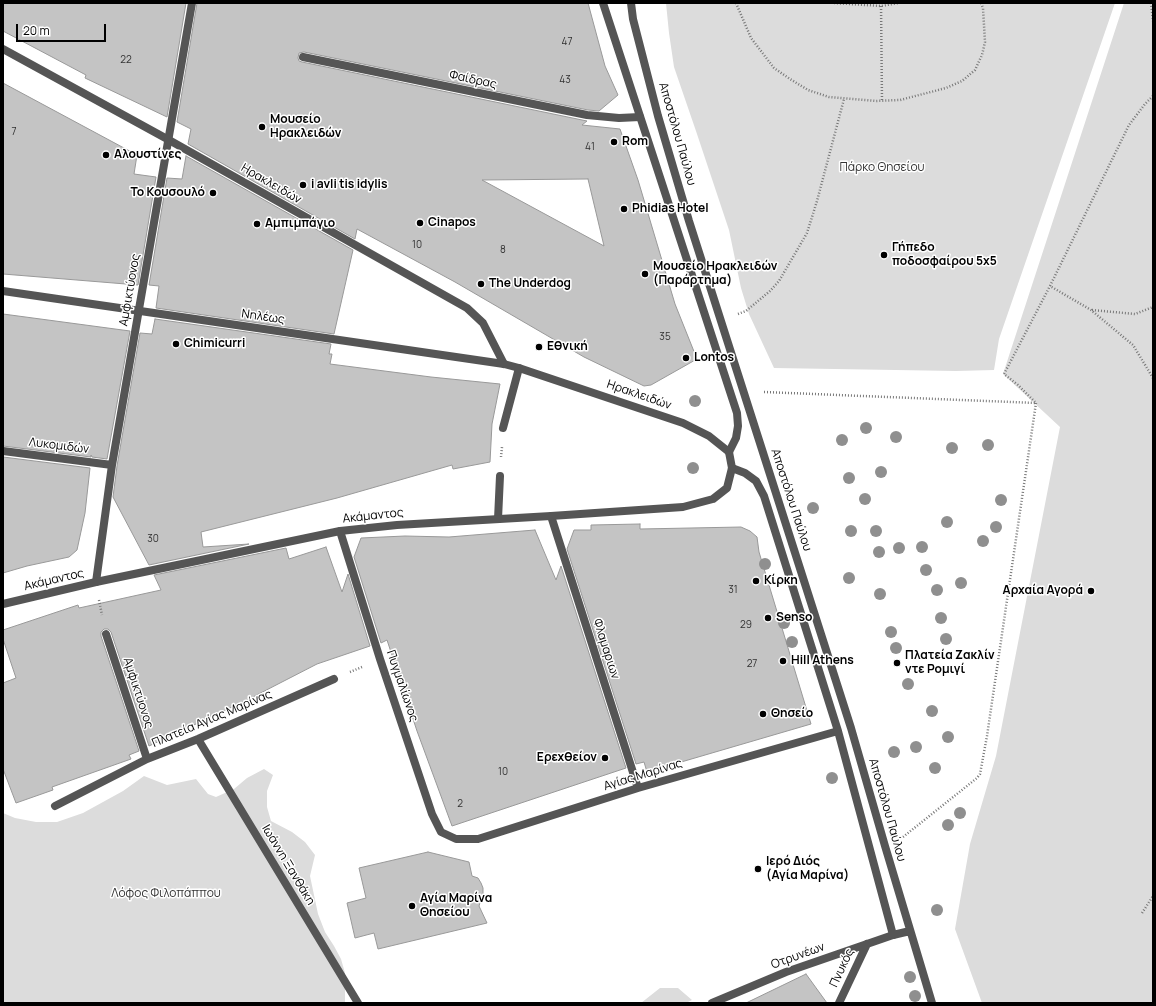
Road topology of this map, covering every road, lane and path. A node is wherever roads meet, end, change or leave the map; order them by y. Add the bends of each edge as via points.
1 (192, 3) edge
2 (603, 3) edge
3 (631, 3) edge
4 (736, 3) edge
5 (834, 3) edge
6 (899, 3) edge
7 (981, 3) edge
8 (1151, 3) edge
9 (881, 4) edge
10 (1153, 21) edge
11 (3, 49) edge
12 (303, 57) dead end
13 (1153, 96) edge
14 (844, 99) junction
15 (882, 101) junction
16 (640, 117) junction
17 (169, 140) junction
18 (1050, 286) junction
19 (3, 291) edge
20 (1153, 307) edge
21 (1091, 310) junction
22 (139, 311) junction
23 (721, 319) junction
24 (504, 364) junction
25 (519, 368) junction
26 (1153, 378) edge
27 (744, 391) junction
28 (1036, 402) junction
29 (503, 428) dead end
30 (3, 451) edge
31 (729, 452) junction
32 (112, 465) junction
33 (732, 468) junction
34 (500, 476) dead end
35 (551, 516) junction
36 (498, 519) junction
37 (340, 531) junction
38 (96, 582) junction
39 (3, 604) edge
40 (106, 634) dead end
41 (380, 659) junction
42 (334, 679) joint
43 (851, 728) junction
44 (838, 731) junction
45 (198, 739) junction
46 (147, 759) junction
47 (638, 788) junction
48 (56, 806) dead end
49 (456, 840) joint
50 (885, 846) junction
51 (1153, 896) edge
52 (1142, 913) dead end
53 (910, 930) junction
54 (893, 935) junction
55 (867, 944) junction
56 (358, 1003) edge
57 (712, 1003) edge
58 (839, 1003) edge
59 (932, 1003) edge

1 - 17 street, Αμφικτύονος
2 - 16 street
3 - 23 street, Αποστόλου Παύλου via 658,116
4 - 14 path via 751,38 774,68 808,90
5 - 9 path
6 - 9 path
7 - 15 path via 984,42 982,55 975,70 962,81 946,88 900,100
8 - 10 path
9 - 15 path
11 - 17 street, Ηρακλειδών
12 - 16 street, Φαίδρας via 587,115
13 - 18 path via 1129,125
14 - 15 path
14 - 23 path via 807,233 796,254 770,291 746,311
16 - 31 street via 737,413 736,438
17 - 22 street, Αμφικτύονος
17 - 24 street, Ηρακλειδών via 468,308 482,323
18 - 21 path
18 - 28 path via 1004,374
19 - 22 street, Νηλέως
20 - 21 path via 1135,314
21 - 26 path via 1133,345
22 - 24 street, Νηλέως
22 - 32 street, Αμφικτύονος
23 - 27 street, Αποστόλου Παύλου
24 - 25 street, Νηλέως
25 - 29 street
25 - 31 street, Ηρακλειδών via 683,423 709,436
27 - 28 path
27 - 43 street, Αποστόλου Παύλου
28 - 50 path via 980,774 898,840
30 - 32 street, Λυκομιδών
31 - 33 street
32 - 38 street, Αμφικτύονος
33 - 35 street, Ακάμαντος via 727,488 713,499 683,507
33 - 44 street, Αποστόλου Παύλου via 756,481 764,496
34 - 36 street
35 - 36 street, Ακάμαντος
35 - 47 street, Φλαμαριων
36 - 37 street, Ακάμαντος
37 - 38 street, Ακάμαντος
37 - 41 street, Πυγμαλίωνος
38 - 39 street, Ακάμαντος
40 - 46 street, Αμφικτύονος
41 - 42 path
41 - 49 street, Πυγμαλίωνος via 432,814 440,832
42 - 45 street, Πλατεία Αγίας Μαρίνας
43 - 44 street, Αγίας Μαρίνας
43 - 50 street, Αποστόλου Παύλου
44 - 47 street, Αγίας Μαρίνας
44 - 54 street, Αποστόλου Παύλου
45 - 46 street, Πλατεία Αγίας Μαρίνας
45 - 56 street, Ιωάννη Ξανθάκη
46 - 48 street, Πλατεία Αγίας Μαρίνας
47 - 49 street, Αγίας Μαρίνας via 478,840
50 - 53 street, Αποστόλου Παύλου
51 - 52 path
53 - 54 street, Οτρυνέων
53 - 59 street, Αποστόλου Παύλου
54 - 55 street, Οτρυνέων
55 - 57 street, Οτρυνέων via 786,972
55 - 58 street, Πνυκός

